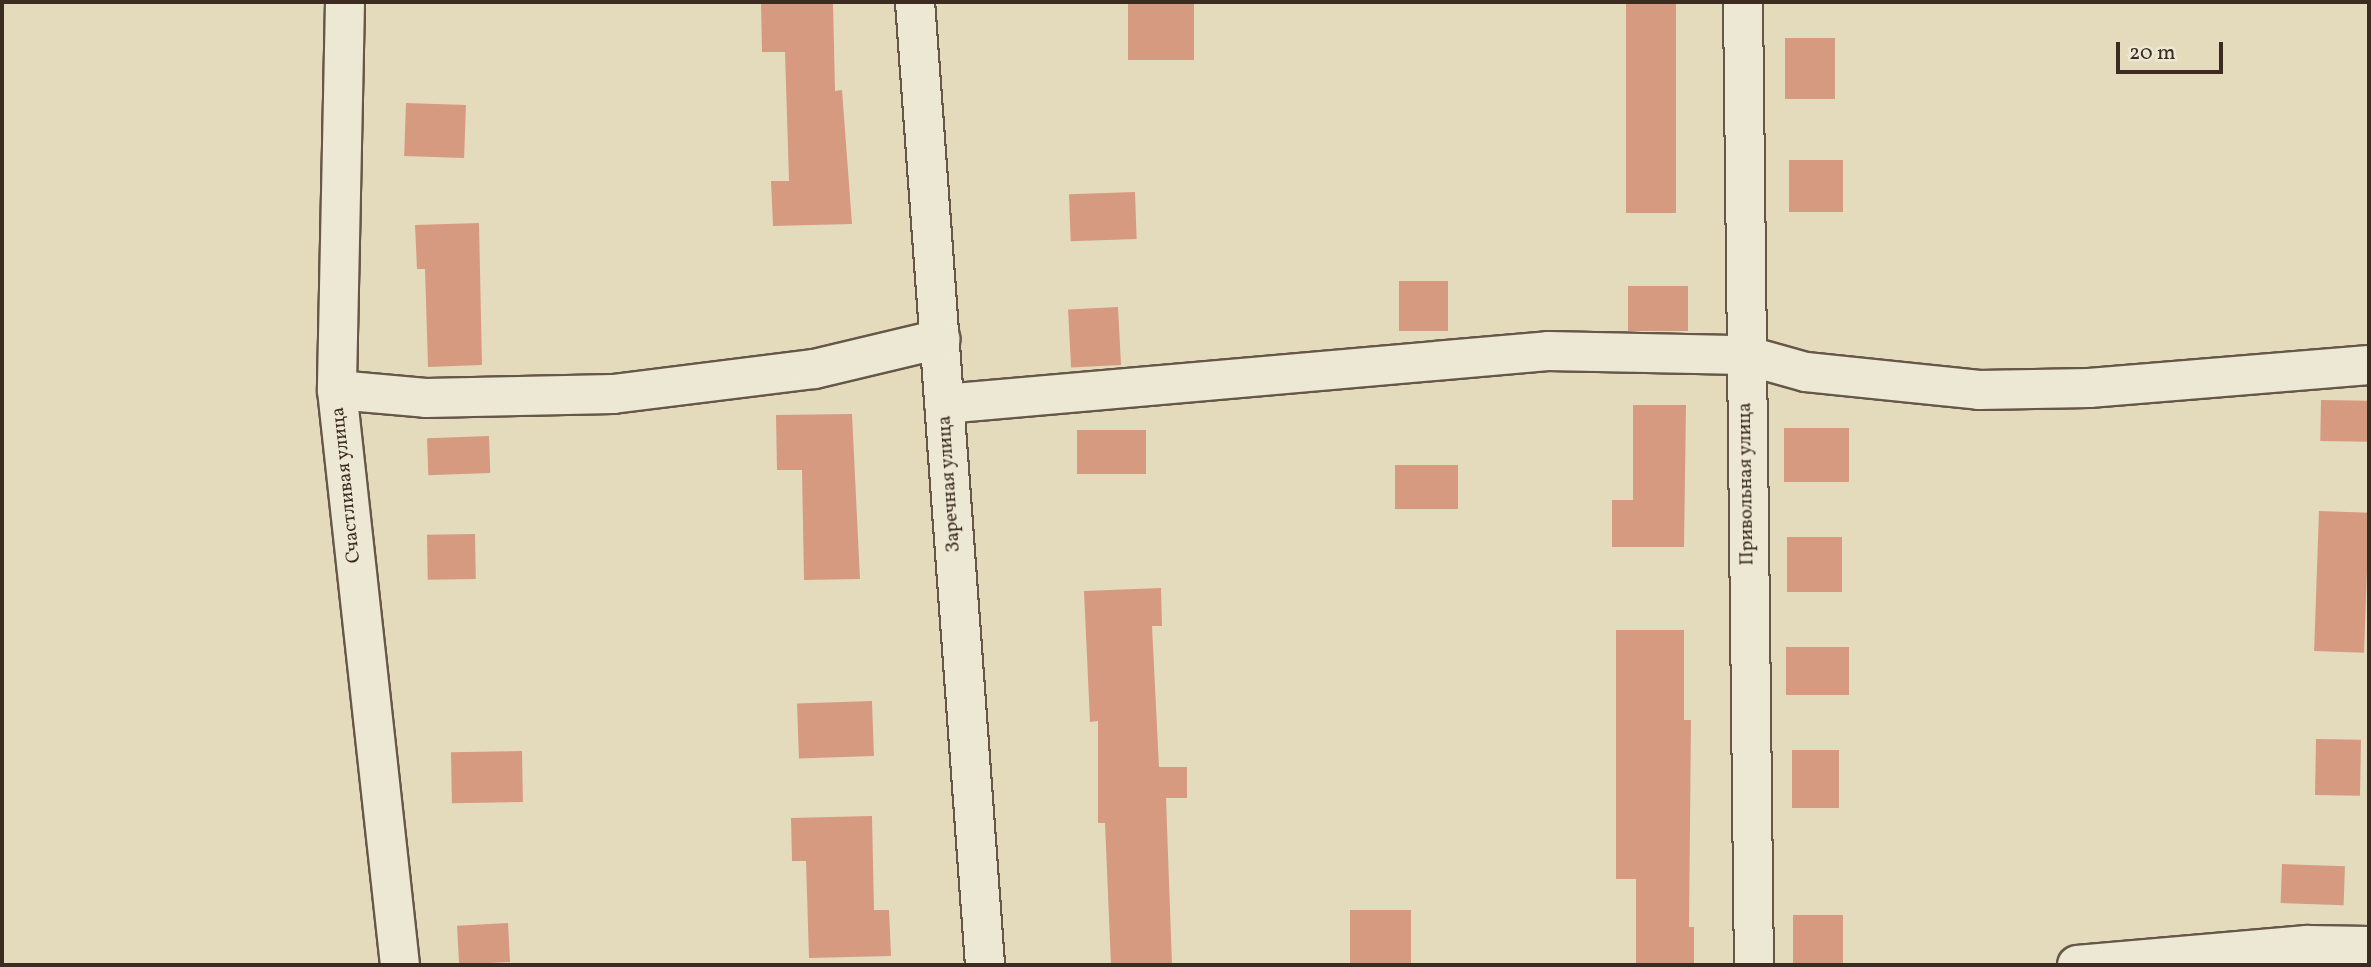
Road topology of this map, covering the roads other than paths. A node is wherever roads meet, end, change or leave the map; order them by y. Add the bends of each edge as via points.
1 (345, 2) edge
2 (915, 2) edge
3 (1742, 2) edge
4 (940, 339) junction
5 (1745, 355) junction
6 (2369, 365) edge
7 (337, 390) junction
8 (944, 404) junction
9 (2369, 946) edge
10 (400, 965) edge
11 (985, 965) edge
12 (1754, 965) edge
13 (2077, 965) edge

1 - 7 street, Счастливая улица
2 - 4 street, Заречная улица
3 - 5 street, Привольная улица
4 - 7 street via 814,369 613,394 426,398
4 - 8 street, Заречная улица
5 - 6 street via 1806,372 1979,390 2088,388
5 - 8 street via 1548,351
5 - 12 street, Привольная улица
7 - 10 street, Счастливая улица
8 - 11 street, Заречная улица
9 - 13 street via 2307,945

